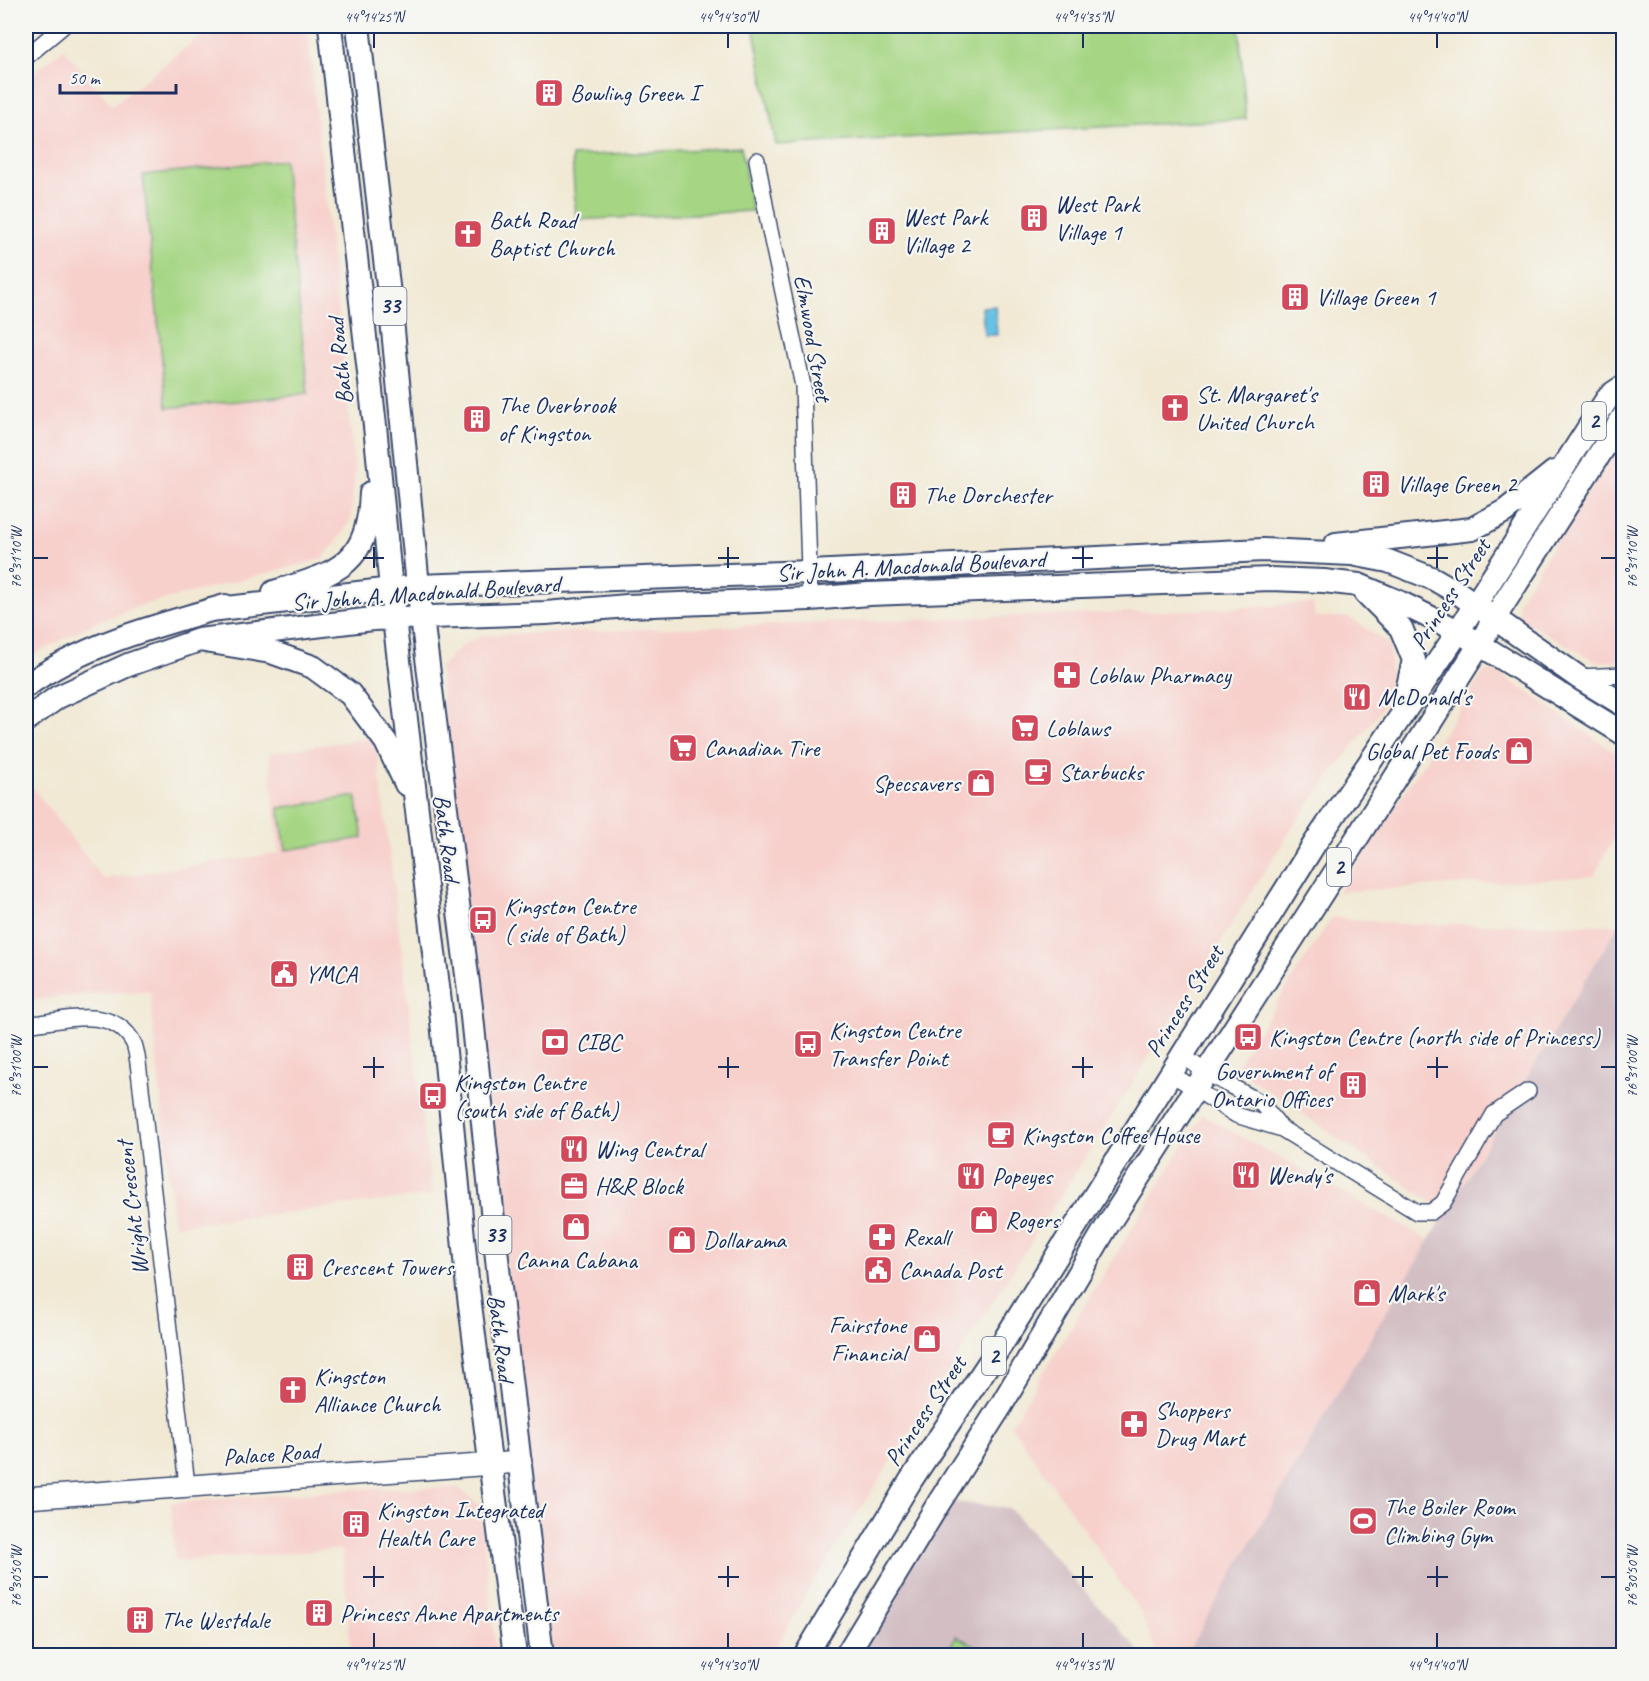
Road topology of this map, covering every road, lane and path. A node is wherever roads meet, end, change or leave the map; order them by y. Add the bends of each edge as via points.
1 (63, 26) edge
2 (330, 26) edge
3 (358, 26) edge
4 (26, 57) edge
5 (757, 160) dead end
6 (1623, 386) edge
7 (1623, 416) edge
8 (375, 426) junction
9 (1569, 460) junction
10 (1263, 550) junction
11 (810, 572) junction
12 (1359, 585) junction
13 (418, 586) junction
14 (391, 588) junction
15 (810, 598) junction
16 (1475, 604) junction
17 (210, 610) junction
18 (1495, 617) junction
19 (422, 618) junction
20 (394, 619) junction
21 (1458, 631) junction
22 (199, 640) junction
23 (1480, 644) junction
24 (1623, 675) edge
25 (1578, 677) junction
26 (26, 686) edge
27 (1623, 705) edge
28 (1401, 717) junction
29 (26, 720) edge
30 (1623, 734) edge
31 (415, 801) junction
32 (26, 1025) edge
33 (1176, 1064) junction
34 (1200, 1080) junction
35 (1528, 1091) dead end
36 (1282, 1129) junction
37 (521, 1462) junction
38 (490, 1465) junction
39 (187, 1485) junction
40 (26, 1498) edge
41 (515, 1656) edge
42 (542, 1656) edge
43 (806, 1656) edge
44 (846, 1656) edge

1 - 4 street
2 - 8 main road, Bath Road / 33
3 - 13 main road, Bath Road / 33
5 - 11 street, Elmwood Street via 803,386
6 - 9 main road, Princess Street / 2 via 1610,396
7 - 18 main road, Princess Street / 2
8 - 14 main road, Bath Road / 33
8 - 17 main road via 370,518 357,552 339,569 313,580
9 - 10 main road via 1505,511 1472,529
9 - 16 main road, Princess Street / 2
10 - 11 main road, Sir John A. Macdonald Boulevard
10 - 16 main road, Sir John A. Macdonald Boulevard via 1388,561 1434,579
11 - 13 main road, Sir John A. Macdonald Boulevard
11 - 15 street, Elmwood Street
12 - 15 main road, Sir John A. Macdonald Boulevard via 1270,579
12 - 21 main road, Sir John A. Macdonald Boulevard
12 - 28 main road via 1401,628 1414,660
13 - 14 main road, Sir John A. Macdonald Boulevard
13 - 19 main road, Bath Road / 33
14 - 17 main road, Sir John A. Macdonald Boulevard
14 - 20 main road, Bath Road / 33
15 - 19 main road, Sir John A. Macdonald Boulevard
16 - 18 main road, Sir John A. Macdonald Boulevard
16 - 21 main road, Princess Street / 2
17 - 26 main road via 123,636 43,673
18 - 23 main road, Princess Street / 2
18 - 25 main road, Sir John A. Macdonald Boulevard
19 - 20 main road, Sir John A. Macdonald Boulevard
19 - 37 main road, Bath Road / 33 via 471,1007
20 - 22 main road, Sir John A. Macdonald Boulevard
20 - 31 main road, Bath Road / 33
21 - 23 main road, Sir John A. Macdonald Boulevard
21 - 28 main road, Princess Street / 2
22 - 29 main road, Sir John A. Macdonald Boulevard via 128,665 58,697
22 - 31 main road via 271,652 313,667 350,694 386,742
23 - 30 main road, Sir John A. Macdonald Boulevard
23 - 34 main road, Princess Street / 2
24 - 25 street
25 - 27 main road, Sir John A. Macdonald Boulevard
28 - 33 main road, Princess Street / 2 via 1315,843
31 - 38 main road, Bath Road / 33
32 - 39 street, Wright Crescent via 95,1016 126,1032 135,1045
33 - 34 street
33 - 34 street
33 - 43 main road, Princess Street / 2 via 1005,1339 911,1480
34 - 36 street via 1236,1115
34 - 36 street via 1260,1102
34 - 44 main road, Princess Street / 2
35 - 36 street via 1494,1114 1443,1203 1431,1212 1417,1212
37 - 38 street, Palace Road
37 - 42 main road, Bath Road / 33
38 - 39 street, Palace Road
38 - 41 main road, Bath Road / 33
39 - 40 street, Palace Road

